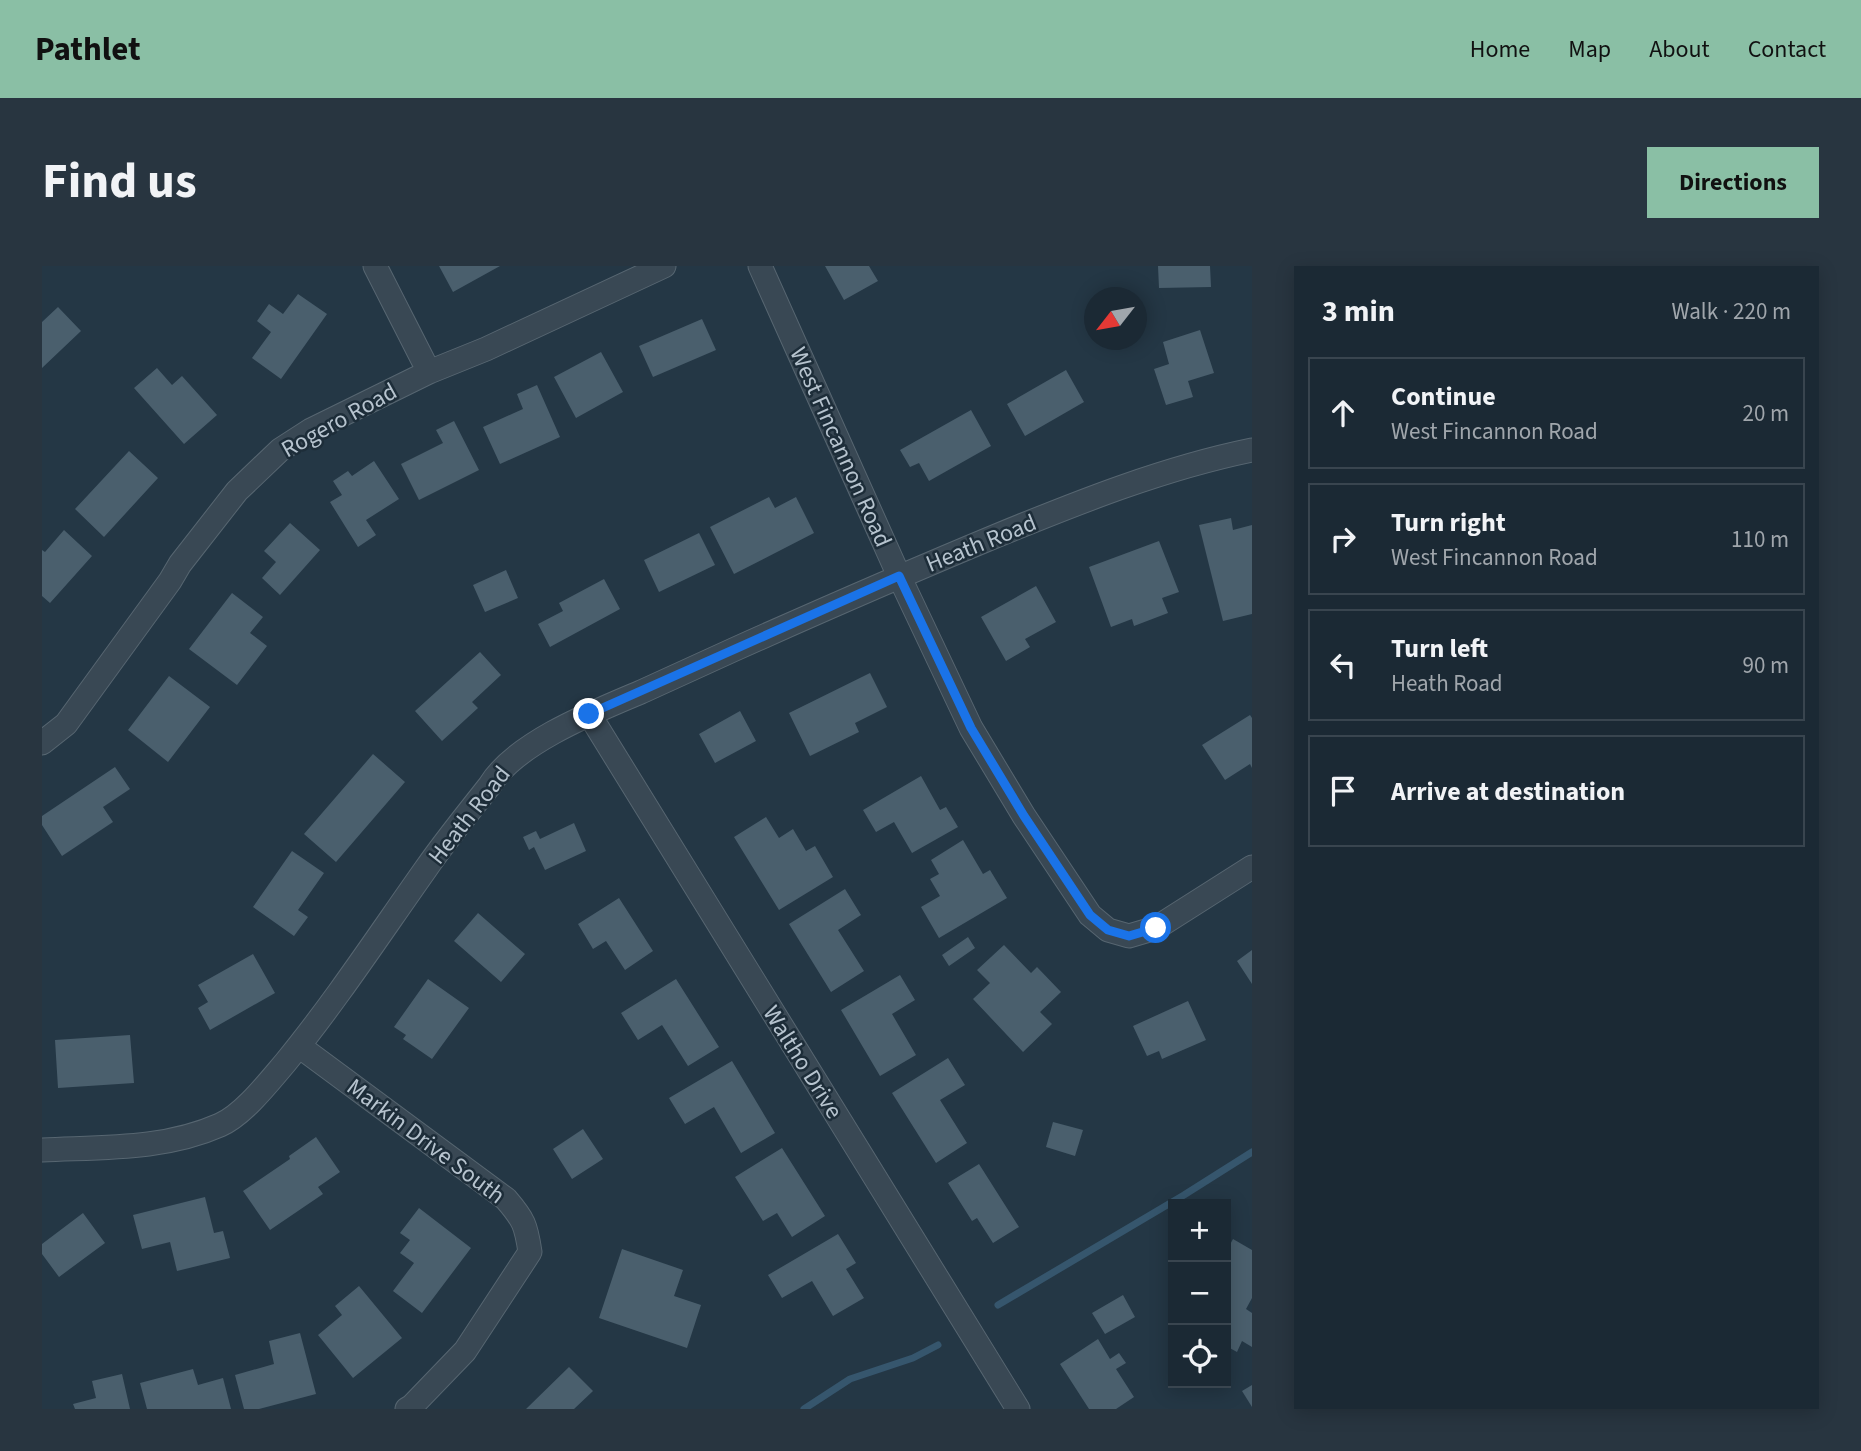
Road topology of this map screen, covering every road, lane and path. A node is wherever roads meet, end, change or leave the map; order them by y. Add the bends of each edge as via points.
1 (375, 266) edge
2 (664, 266) edge
3 (760, 266) edge
4 (429, 372) junction
5 (1252, 450) edge
6 (899, 576) junction
7 (589, 714) junction
8 (42, 743) edge
9 (1252, 867) edge
10 (299, 1046) junction
11 (42, 1150) edge
12 (407, 1409) edge
13 (1018, 1409) edge

1 - 4 street
2 - 4 street, Rogero Road
3 - 6 street, West Fincannon Road
4 - 8 street, Rogero Road via 312,430 280,450 237,491 66,724
5 - 6 street, Heath Road via 1108,492
6 - 7 street, Heath Road
6 - 9 street, West Fincannon Road via 971,728 1090,915 1108,930 1129,936 1156,928
7 - 10 street, Heath Road via 523,750 497,774
7 - 13 street, Waltho Drive
10 - 11 street, Heath Road via 265,1087 223,1124 185,1138 141,1146
10 - 12 street, Markin Drive South via 506,1199 526,1228 530,1252 465,1352

